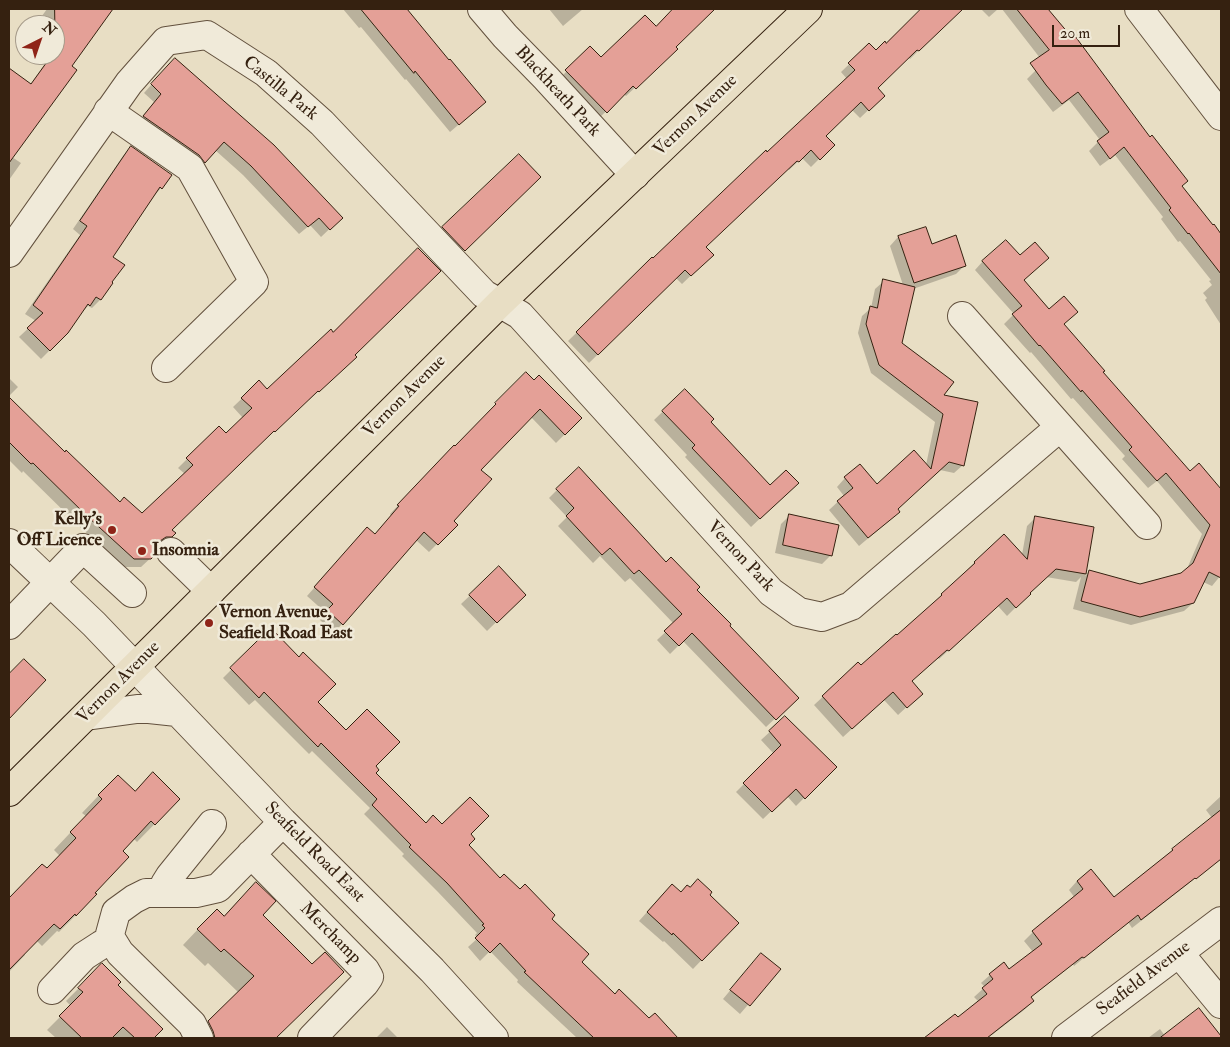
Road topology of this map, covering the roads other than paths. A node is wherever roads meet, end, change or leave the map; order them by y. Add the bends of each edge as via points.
1 (482, 9) edge
2 (808, 9) edge
3 (1139, 9) edge
4 (108, 111) junction
5 (1221, 116) edge
6 (634, 175) junction
7 (9, 253) edge
8 (499, 304) junction
9 (962, 316) dead end
10 (166, 368) dead end
11 (1060, 426) junction
12 (1147, 525) dead end
13 (9, 543) edge
14 (171, 552) dead end
15 (50, 582) junction
16 (211, 591) junction
17 (132, 593) dead end
18 (9, 625) edge
19 (135, 668) junction
20 (177, 712) junction
21 (86, 716) junction
22 (9, 792) edge
23 (283, 822) junction
24 (212, 824) dead end
25 (251, 854) junction
26 (164, 893) junction
27 (1221, 920) edge
28 (112, 940) junction
29 (1179, 953) junction
30 (52, 990) dead end
31 (1221, 1004) edge
32 (199, 1038) edge
33 (312, 1038) edge
34 (494, 1038) edge
35 (1066, 1038) edge

1 - 6 street, Blackheath Park
2 - 6 main road, Vernon Avenue
3 - 5 street
4 - 7 street, Castilla Park
4 - 8 street, Castilla Park via 166,41 207,35 266,73 322,123 484,294
4 - 10 street via 190,168 254,282
6 - 8 main road, Vernon Avenue
8 - 11 street, Vernon Park via 520,315 771,592 799,612 822,617 851,606
8 - 16 main road, Vernon Avenue
9 - 11 street
11 - 12 street
13 - 15 street, Seafield Road East
14 - 16 street
15 - 17 street via 83,548
15 - 18 street
15 - 19 street, Seafield Road East
16 - 19 main road, Vernon Avenue
19 - 20 street, Seafield Road East
19 - 21 main road, Vernon Avenue
20 - 21 street via 137,709
20 - 23 street, Seafield Road East
21 - 22 main road, Vernon Avenue
23 - 25 street
23 - 34 street, Seafield Road East via 432,970
24 - 26 street via 170,876
25 - 26 street via 218,888 196,893
25 - 33 street, Merchamp via 369,977
26 - 28 street via 146,894 116,912 110,934
27 - 29 street, Seafield Avenue
28 - 30 street via 84,956
28 - 32 street via 192,1024
29 - 31 street
29 - 35 street, Seafield Avenue

